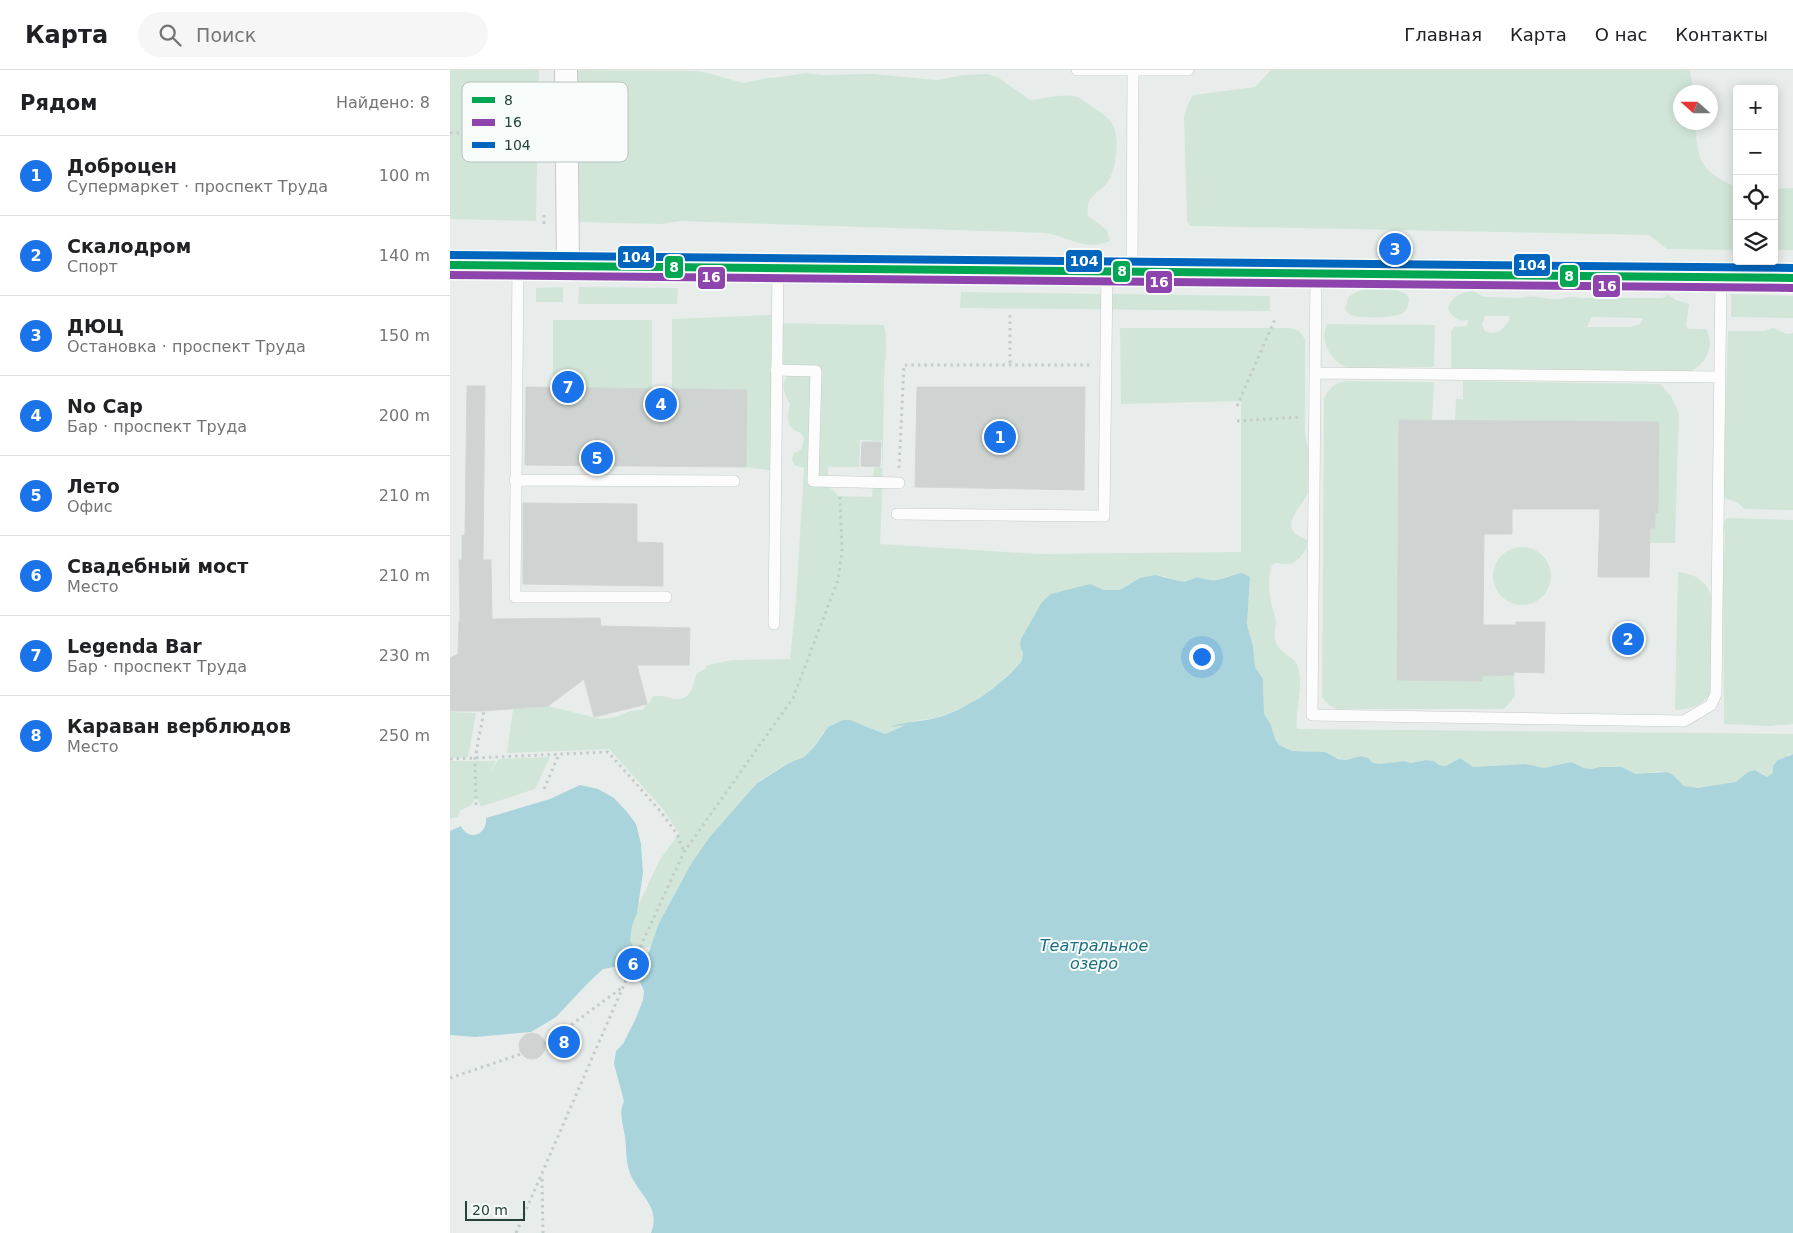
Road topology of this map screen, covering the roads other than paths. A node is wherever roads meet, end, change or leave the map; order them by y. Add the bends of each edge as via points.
1 (1077, 70) edge
2 (1188, 70) edge
3 (1133, 71) edge
4 (567, 162) edge
5 (450, 265) edge
6 (518, 265) junction
7 (568, 266) junction
8 (778, 268) junction
9 (1120, 272) junction
10 (1316, 272) junction
11 (1721, 277) junction
12 (1793, 278) edge
13 (776, 370) junction
14 (1315, 373) junction
15 (1720, 377) junction
16 (515, 480) junction
17 (734, 481) dead end
18 (899, 483) road end
19 (897, 514) dead end
20 (666, 597) dead end
21 (774, 624) dead end

1 - 3 lane
2 - 3 lane
3 - 9 lane
4 - 7 street
5 - 6 main road
6 - 7 main road
6 - 16 lane
7 - 8 main road
8 - 9 main road
8 - 13 lane
9 - 10 main road
9 - 19 lane via 1105,365 1104,516
10 - 11 main road
10 - 14 lane
11 - 12 main road
11 - 15 lane
13 - 18 lane via 816,371 813,481
13 - 21 lane
14 - 15 lane
14 - 15 lane via 1312,715 1684,721 1710,705 1716,694
16 - 17 lane
16 - 20 lane via 515,597

